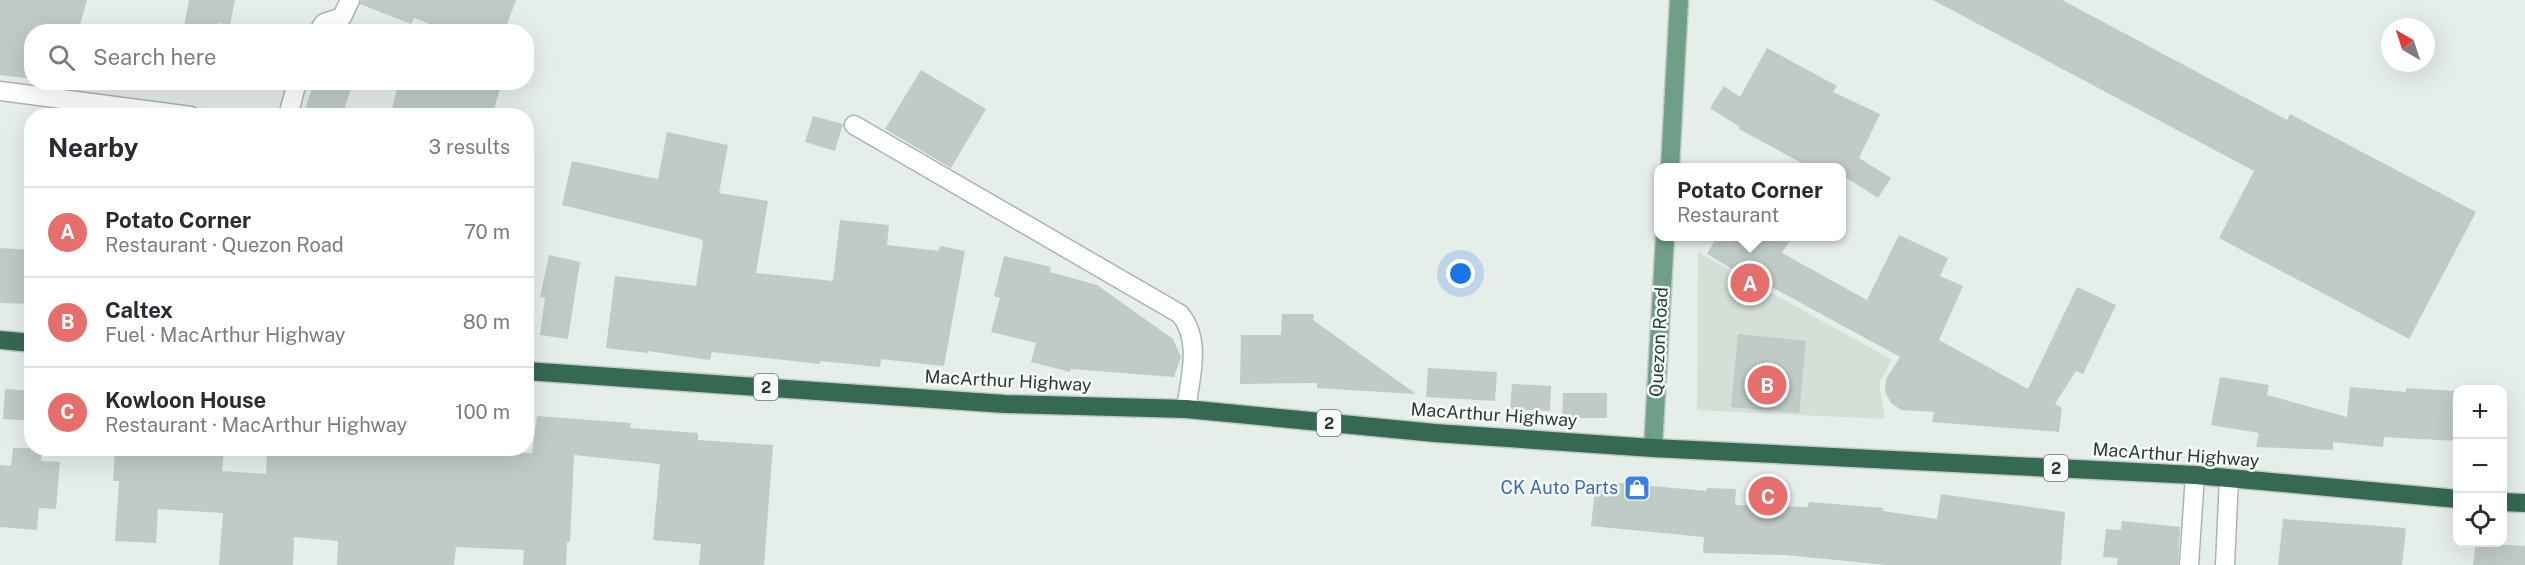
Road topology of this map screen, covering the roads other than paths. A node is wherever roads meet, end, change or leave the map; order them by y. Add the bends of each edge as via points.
1 (350, 0) edge
2 (1679, 0) edge
3 (323, 24) edge
4 (295, 90) edge
5 (0, 91) edge
6 (130, 108) edge
7 (290, 108) edge
8 (854, 124) dead end
9 (1670, 163) edge
10 (1665, 241) edge
11 (0, 340) edge
12 (24, 342) edge
13 (534, 372) edge
14 (1186, 410) junction
15 (1653, 448) junction
16 (2195, 475) junction
17 (2229, 478) junction
18 (2453, 499) edge
19 (2507, 502) edge
20 (2525, 503) edge
21 (2189, 565) edge
22 (2225, 565) edge

1 - 3 street via 342,17
2 - 9 main road
4 - 7 street
5 - 6 street
8 - 14 street via 1180,314 1186,321 1193,350
10 - 15 main road, Quezon Road
11 - 12 highway
13 - 14 highway, MacArthur Highway / 2 via 1005,404
14 - 15 highway, MacArthur Highway / 2
15 - 16 highway, MacArthur Highway / 2
16 - 17 highway, MacArthur Highway / 2
16 - 21 street
17 - 18 highway, MacArthur Highway / 2
17 - 22 street
19 - 20 highway

